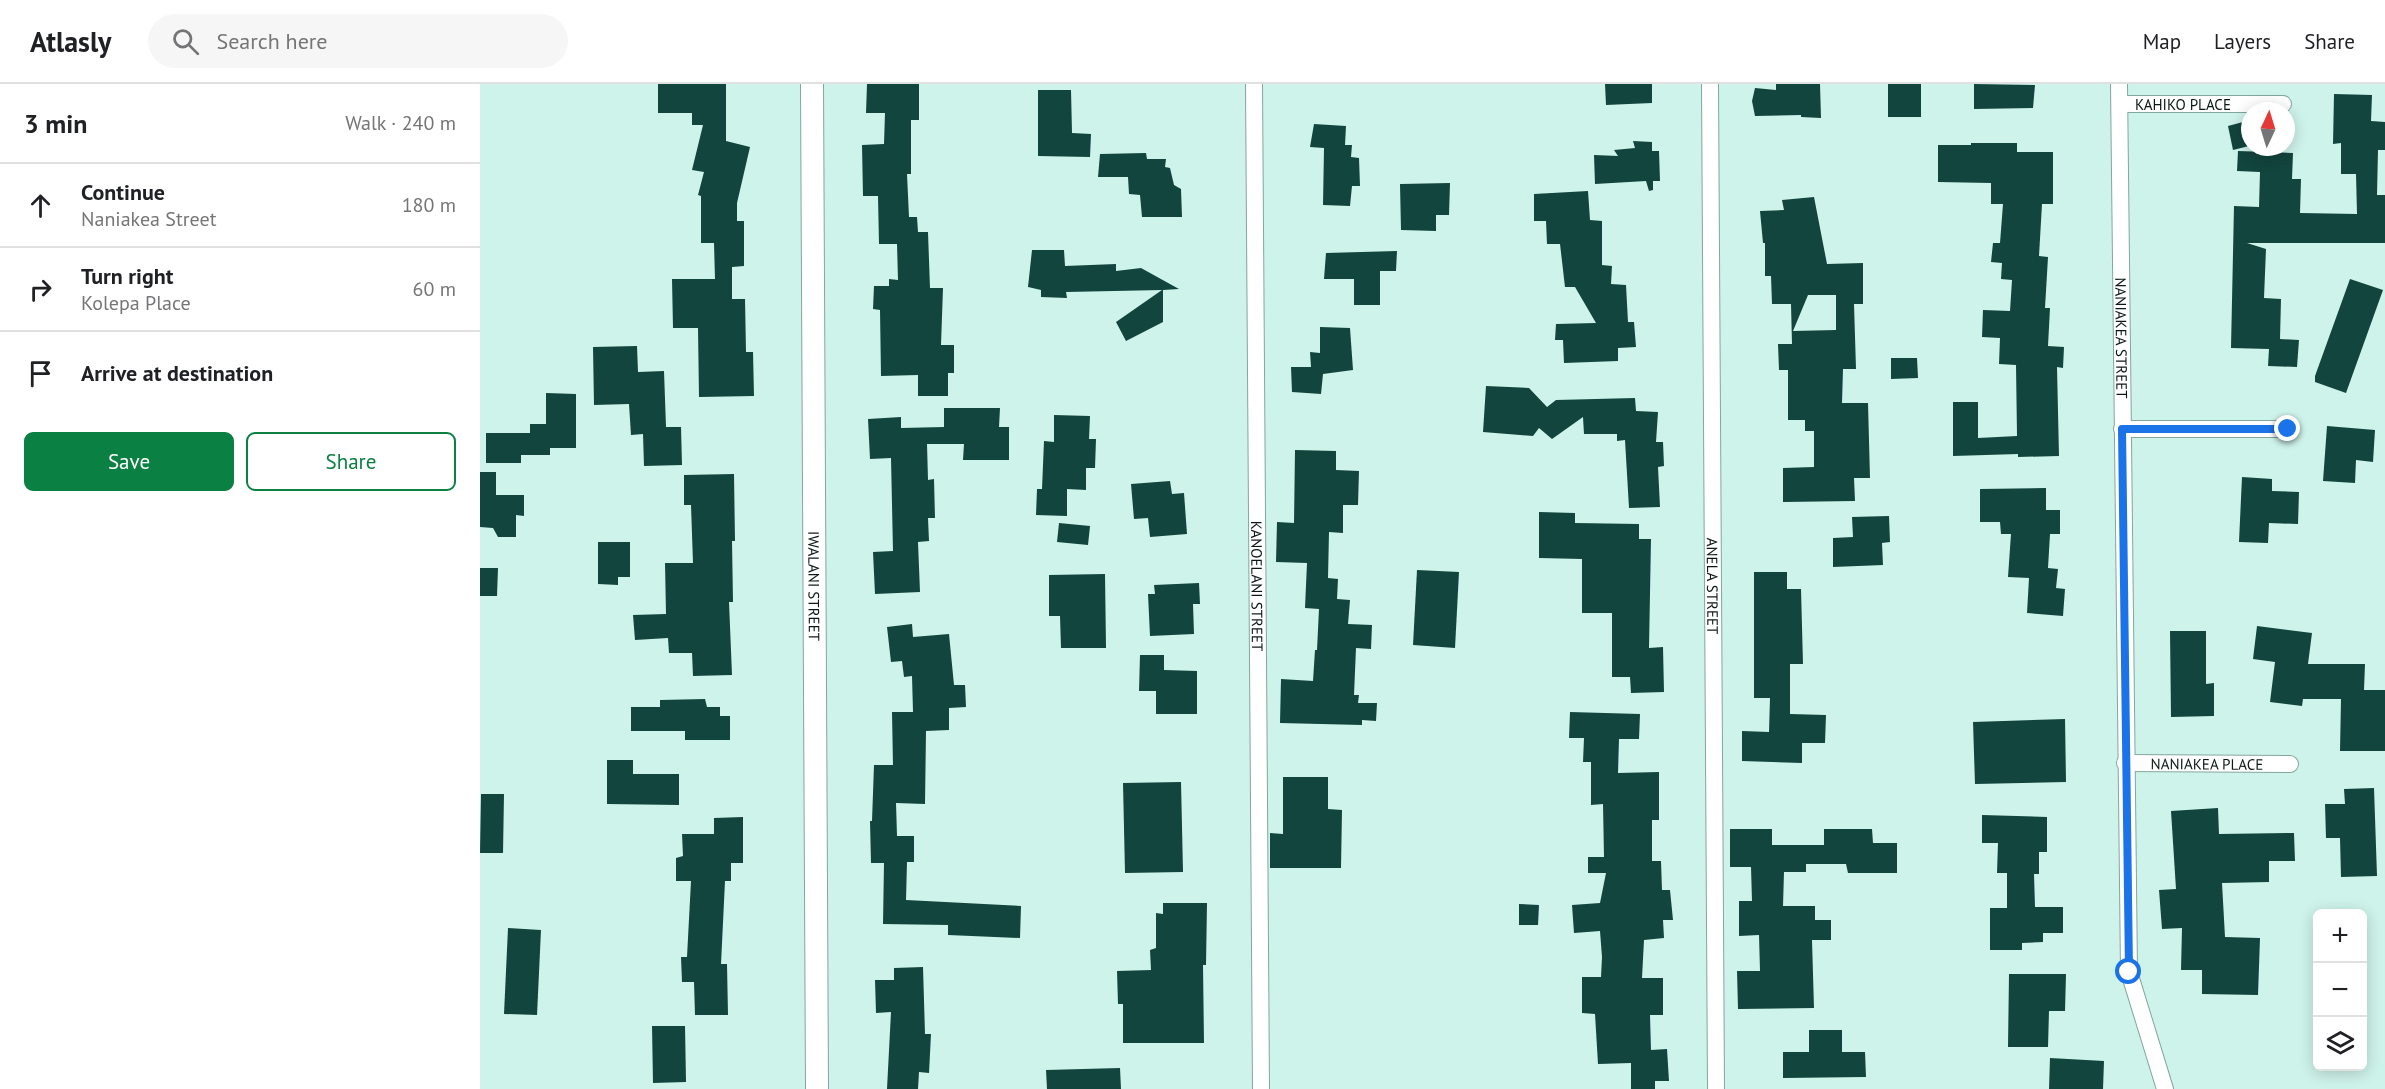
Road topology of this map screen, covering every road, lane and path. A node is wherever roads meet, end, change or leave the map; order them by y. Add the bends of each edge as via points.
1 (813, 84) edge
2 (1254, 84) edge
3 (1710, 84) edge
4 (2119, 84) edge
5 (2120, 104) junction
6 (2241, 104) edge
7 (2122, 429) junction
8 (2288, 429) dead end
9 (2126, 763) junction
10 (2290, 764) dead end
11 (817, 1089) edge
12 (1261, 1089) edge
13 (1716, 1089) edge
14 (2165, 1089) edge

1 - 11 street, IWALANI STREET
2 - 12 street, KANOELANI STREET
3 - 13 street, ANELA STREET
4 - 5 street, NANIAKEA STREET
5 - 6 street, KAHIKO PLACE
5 - 7 street, NANIAKEA STREET
7 - 8 street
7 - 9 street, NANIAKEA STREET
9 - 10 street, NANIAKEA PLACE
9 - 14 street, NANIAKEA STREET via 2129,972

